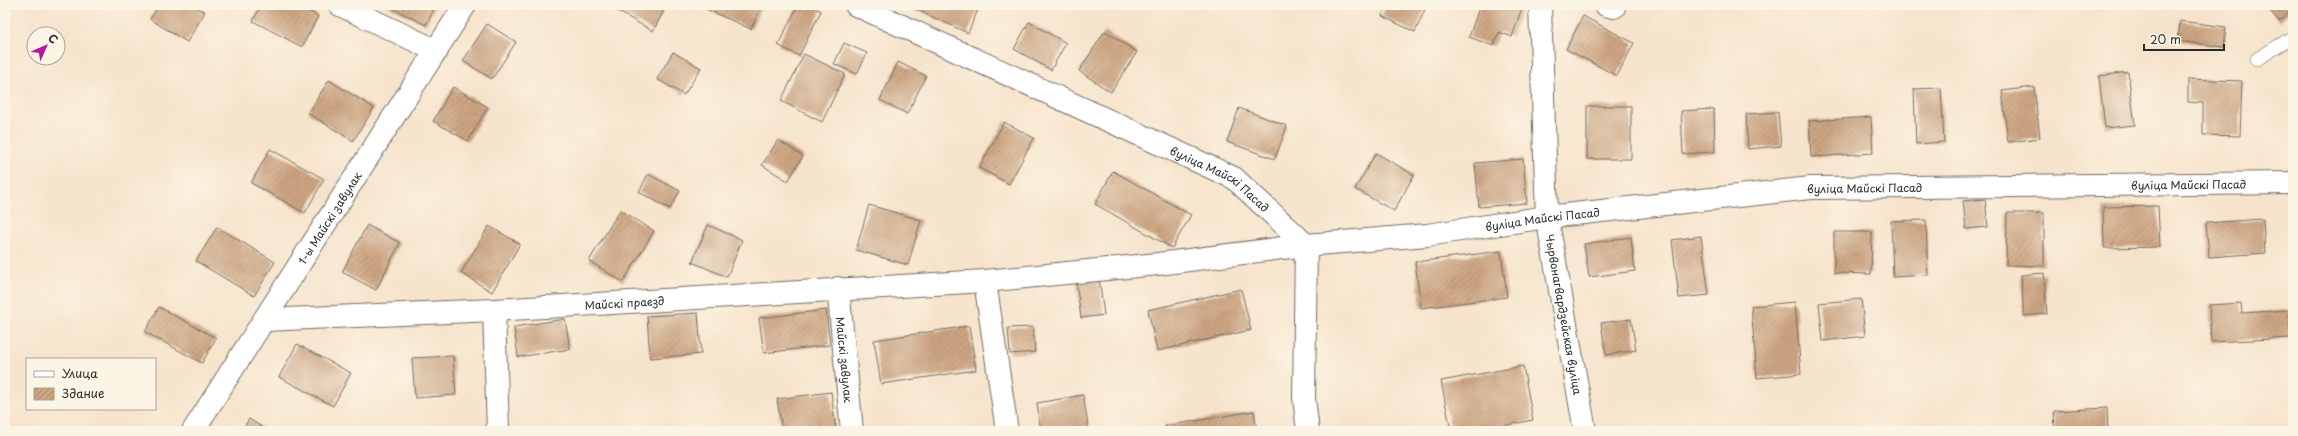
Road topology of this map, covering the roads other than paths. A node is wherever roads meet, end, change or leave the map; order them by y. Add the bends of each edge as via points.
1 (340, 5) edge
2 (466, 5) edge
3 (856, 5) edge
4 (1540, 5) edge
5 (2293, 37) edge
6 (436, 50) junction
7 (2257, 59) dead end
8 (2293, 183) edge
9 (1546, 217) junction
10 (1306, 245) junction
11 (985, 281) junction
12 (838, 288) junction
13 (494, 310) junction
14 (264, 320) junction
15 (193, 431) edge
16 (498, 431) edge
17 (852, 431) edge
18 (1007, 431) edge
19 (1308, 431) edge
20 (1585, 431) edge

1 - 6 street
2 - 6 street, 1-ы Майскі завулак
3 - 10 street, вуліца Майскі Пасад via 1234,178
4 - 9 street, Чырвонагвардзейская вуліца
5 - 7 lane
6 - 14 street, 1-ы Майскі завулак
8 - 9 street, вуліца Майскі Пасад via 1811,188
9 - 10 street, вуліца Майскі Пасад via 1427,235
9 - 20 street, Чырвонагвардзейская вуліца
10 - 11 street, Майскі праезд via 1158,264
10 - 19 street via 1304,398
11 - 12 street, Майскі праезд
11 - 18 street
12 - 13 street, Майскі праезд
12 - 17 street, Майскі завулак
13 - 14 street, Майскі праезд
13 - 16 street
14 - 15 street, 1-ы Майскі завулак

